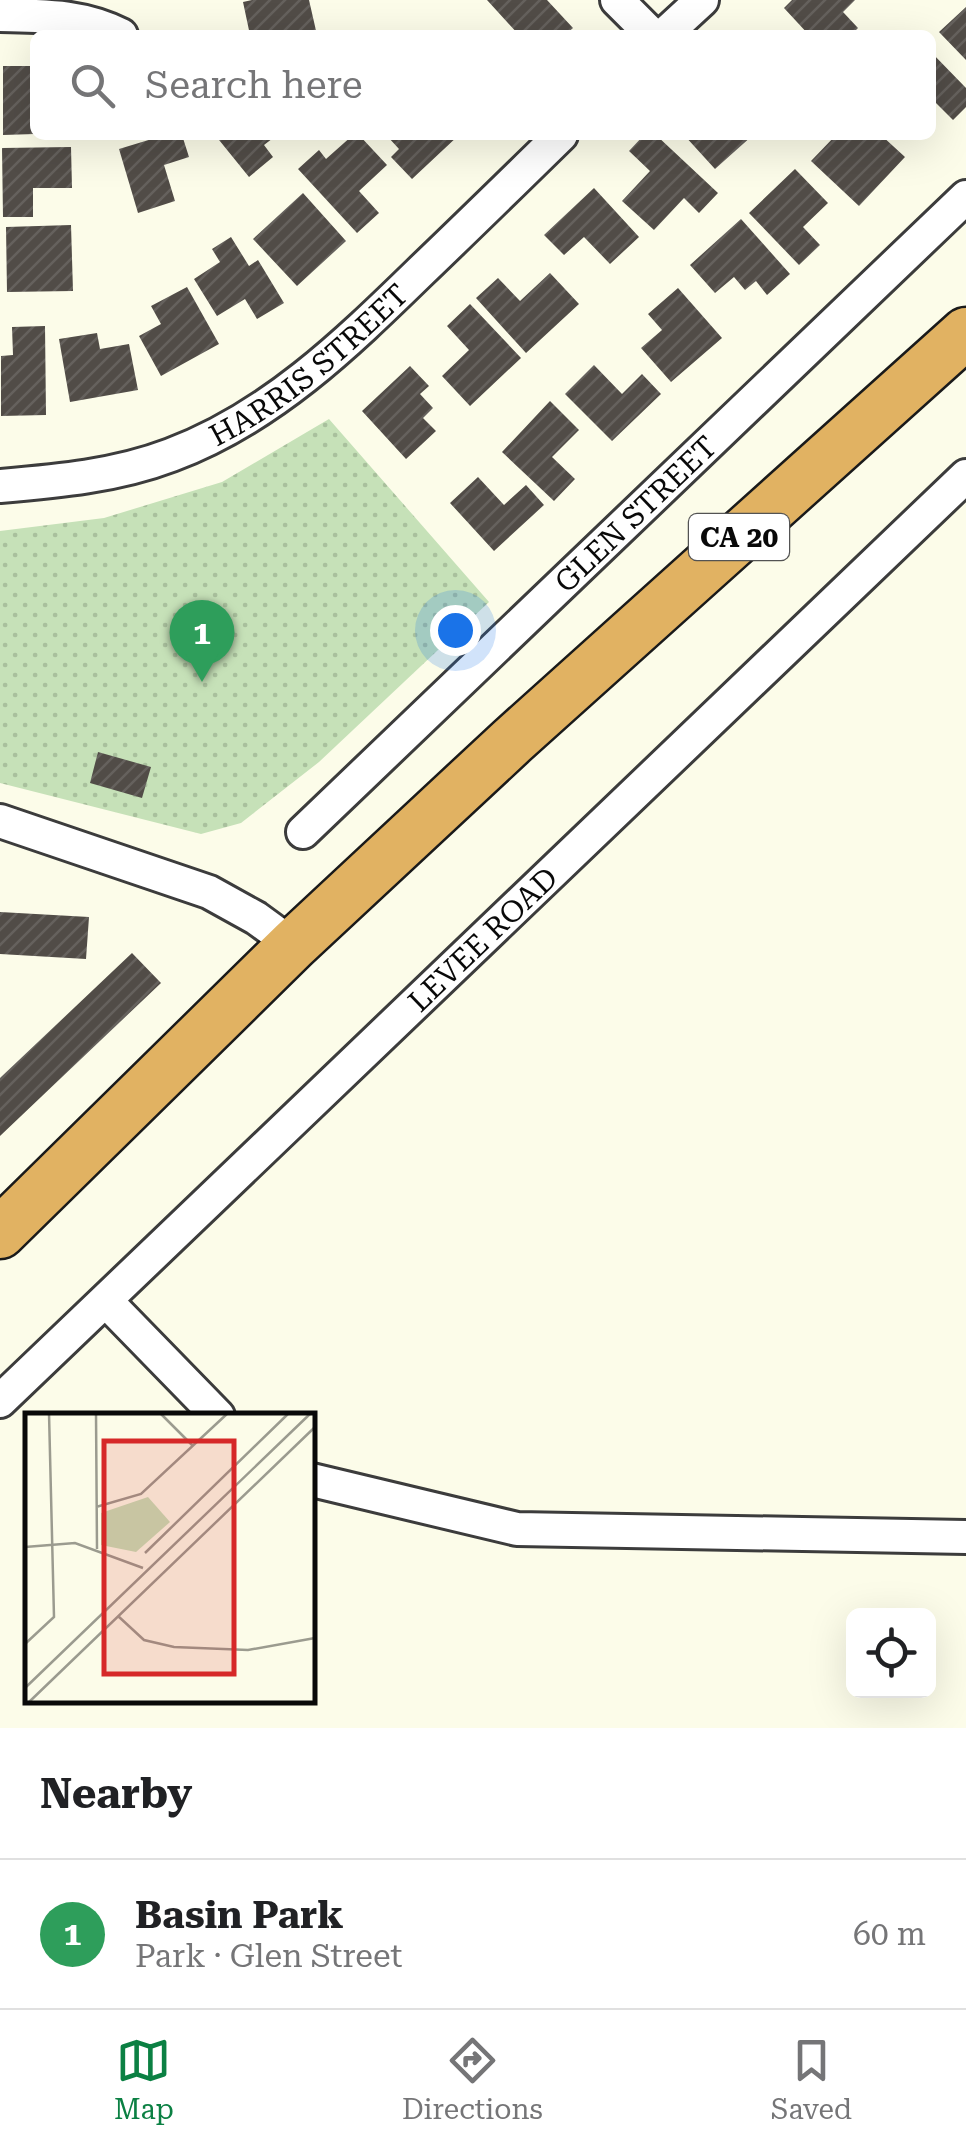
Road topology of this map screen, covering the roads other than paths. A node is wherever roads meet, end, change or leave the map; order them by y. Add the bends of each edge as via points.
1 (618, 0) edge
2 (702, 0) edge
3 (0, 15) edge
4 (111, 30) edge
5 (647, 30) edge
6 (669, 30) edge
7 (556, 140) edge
8 (966, 197) edge
9 (966, 333) edge
10 (966, 476) edge
11 (0, 486) edge
12 (0, 822) edge
13 (303, 832) dead end
14 (292, 945) junction
15 (0, 1232) edge
16 (106, 1301) junction
17 (0, 1402) edge
18 (215, 1413) edge
19 (315, 1481) edge
20 (966, 1537) edge

1 - 5 street
2 - 6 street
3 - 4 street via 66,17
7 - 11 street, HARRIS STREET via 332,358 278,398 170,456 112,473
8 - 13 street, GLEN STREET
9 - 14 highway, CA 20
10 - 16 street, LEVEE ROAD
12 - 14 street via 209,892
14 - 15 highway, CA 20
16 - 17 street, LEVEE ROAD
16 - 18 street
19 - 20 street via 517,1529

